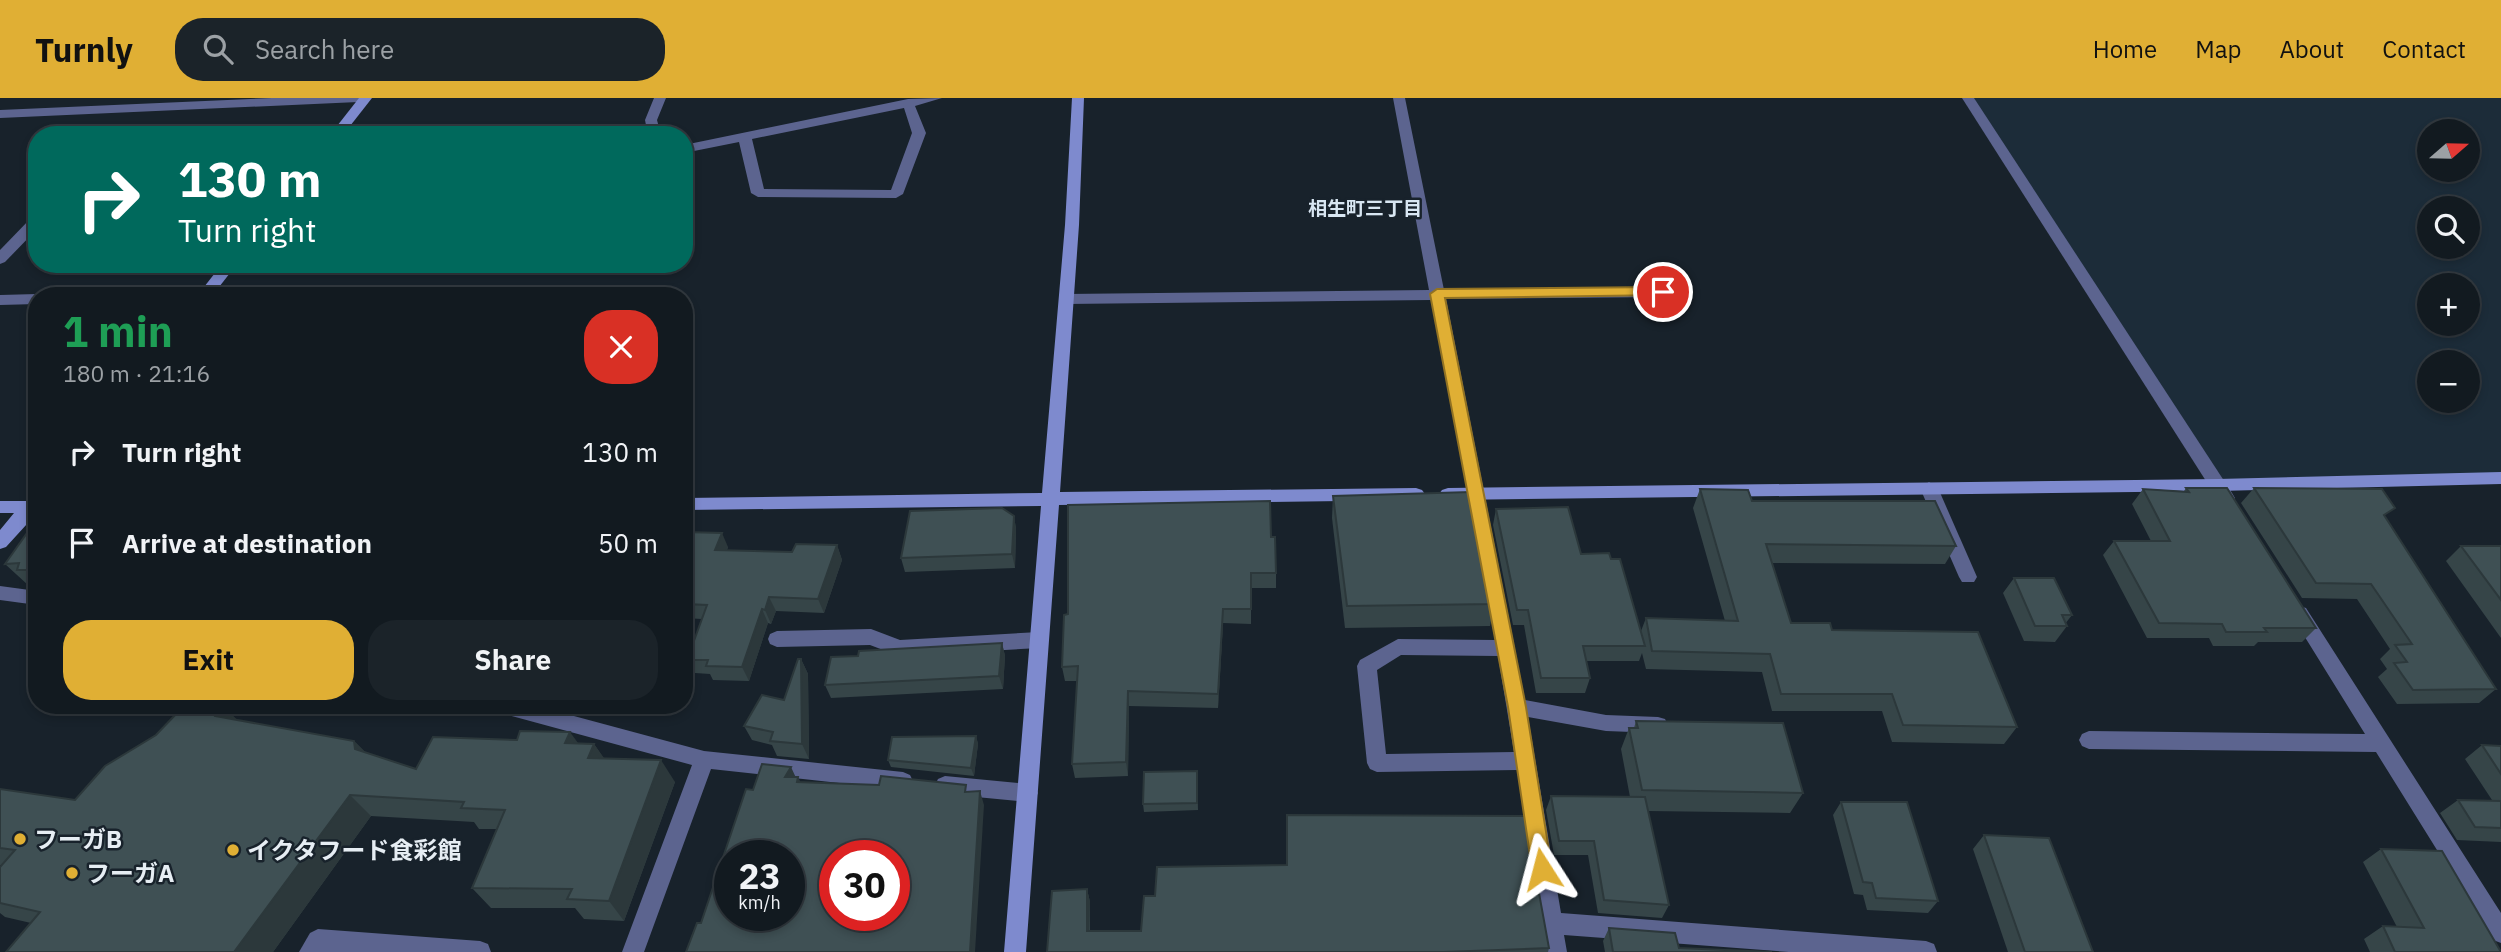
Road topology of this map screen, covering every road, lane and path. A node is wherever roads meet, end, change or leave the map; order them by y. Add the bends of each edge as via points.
1 (358, 98) edge
2 (366, 98) edge
3 (660, 98) edge
4 (936, 98) edge
5 (1078, 98) edge
6 (1399, 98) edge
7 (1968, 98) edge
8 (908, 103) junction
9 (0, 114) edge
10 (343, 126) edge
11 (653, 126) edge
12 (745, 138) junction
13 (693, 147) edge
14 (28, 229) edge
15 (0, 259) edge
16 (223, 273) edge
17 (211, 287) edge
18 (1663, 292) dead end
19 (1437, 294) junction
20 (28, 299) edge
21 (1066, 299) junction
22 (0, 300) edge
23 (2501, 478) edge
24 (2218, 485) junction
25 (1929, 488) junction
26 (1476, 493) junction
27 (1048, 498) junction
28 (693, 504) edge
29 (28, 505) edge
30 (0, 507) edge
31 (2233, 509) edge
32 (28, 511) edge
33 (0, 542) edge
34 (1968, 577) dead end
35 (0, 593) edge
36 (28, 597) edge
37 (2292, 602) edge
38 (777, 639) dead end
39 (1039, 640) junction
40 (1505, 648) junction
41 (1517, 707) junction
42 (534, 714) edge
43 (1682, 726) edge
44 (2089, 740) dead end
45 (2381, 743) junction
46 (704, 760) junction
47 (1525, 761) junction
48 (1028, 793) junction
49 (1550, 923) junction
50 (2501, 933) edge
51 (310, 952) edge
52 (480, 952) edge
53 (633, 952) edge
54 (1015, 952) edge
55 (1556, 952) edge
56 (1926, 952) edge

1 - 9 street
2 - 10 street
3 - 11 street
4 - 8 street
5 - 21 street
6 - 19 street
7 - 24 street
8 - 12 street
8 - 12 street via 919,133 896,194 758,193
12 - 13 street
14 - 15 street
16 - 17 street
18 - 19 street
19 - 21 street
19 - 26 street
20 - 22 street
21 - 27 street
23 - 24 street
24 - 25 street
24 - 31 street
25 - 26 street
25 - 34 street
26 - 27 street
26 - 40 street
27 - 28 street
27 - 39 street
29 - 30 street
32 - 33 street
35 - 36 street
37 - 45 street
38 - 39 street via 871,637 899,648
39 - 48 street
40 - 41 street
40 - 47 street via 1398,647 1367,666 1377,763
41 - 43 street via 1606,723
41 - 47 street
42 - 46 street
44 - 45 street
45 - 50 street
46 - 48 street
46 - 53 street
47 - 49 street
48 - 54 street
49 - 55 street
49 - 56 street
51 - 52 street via 318,940

